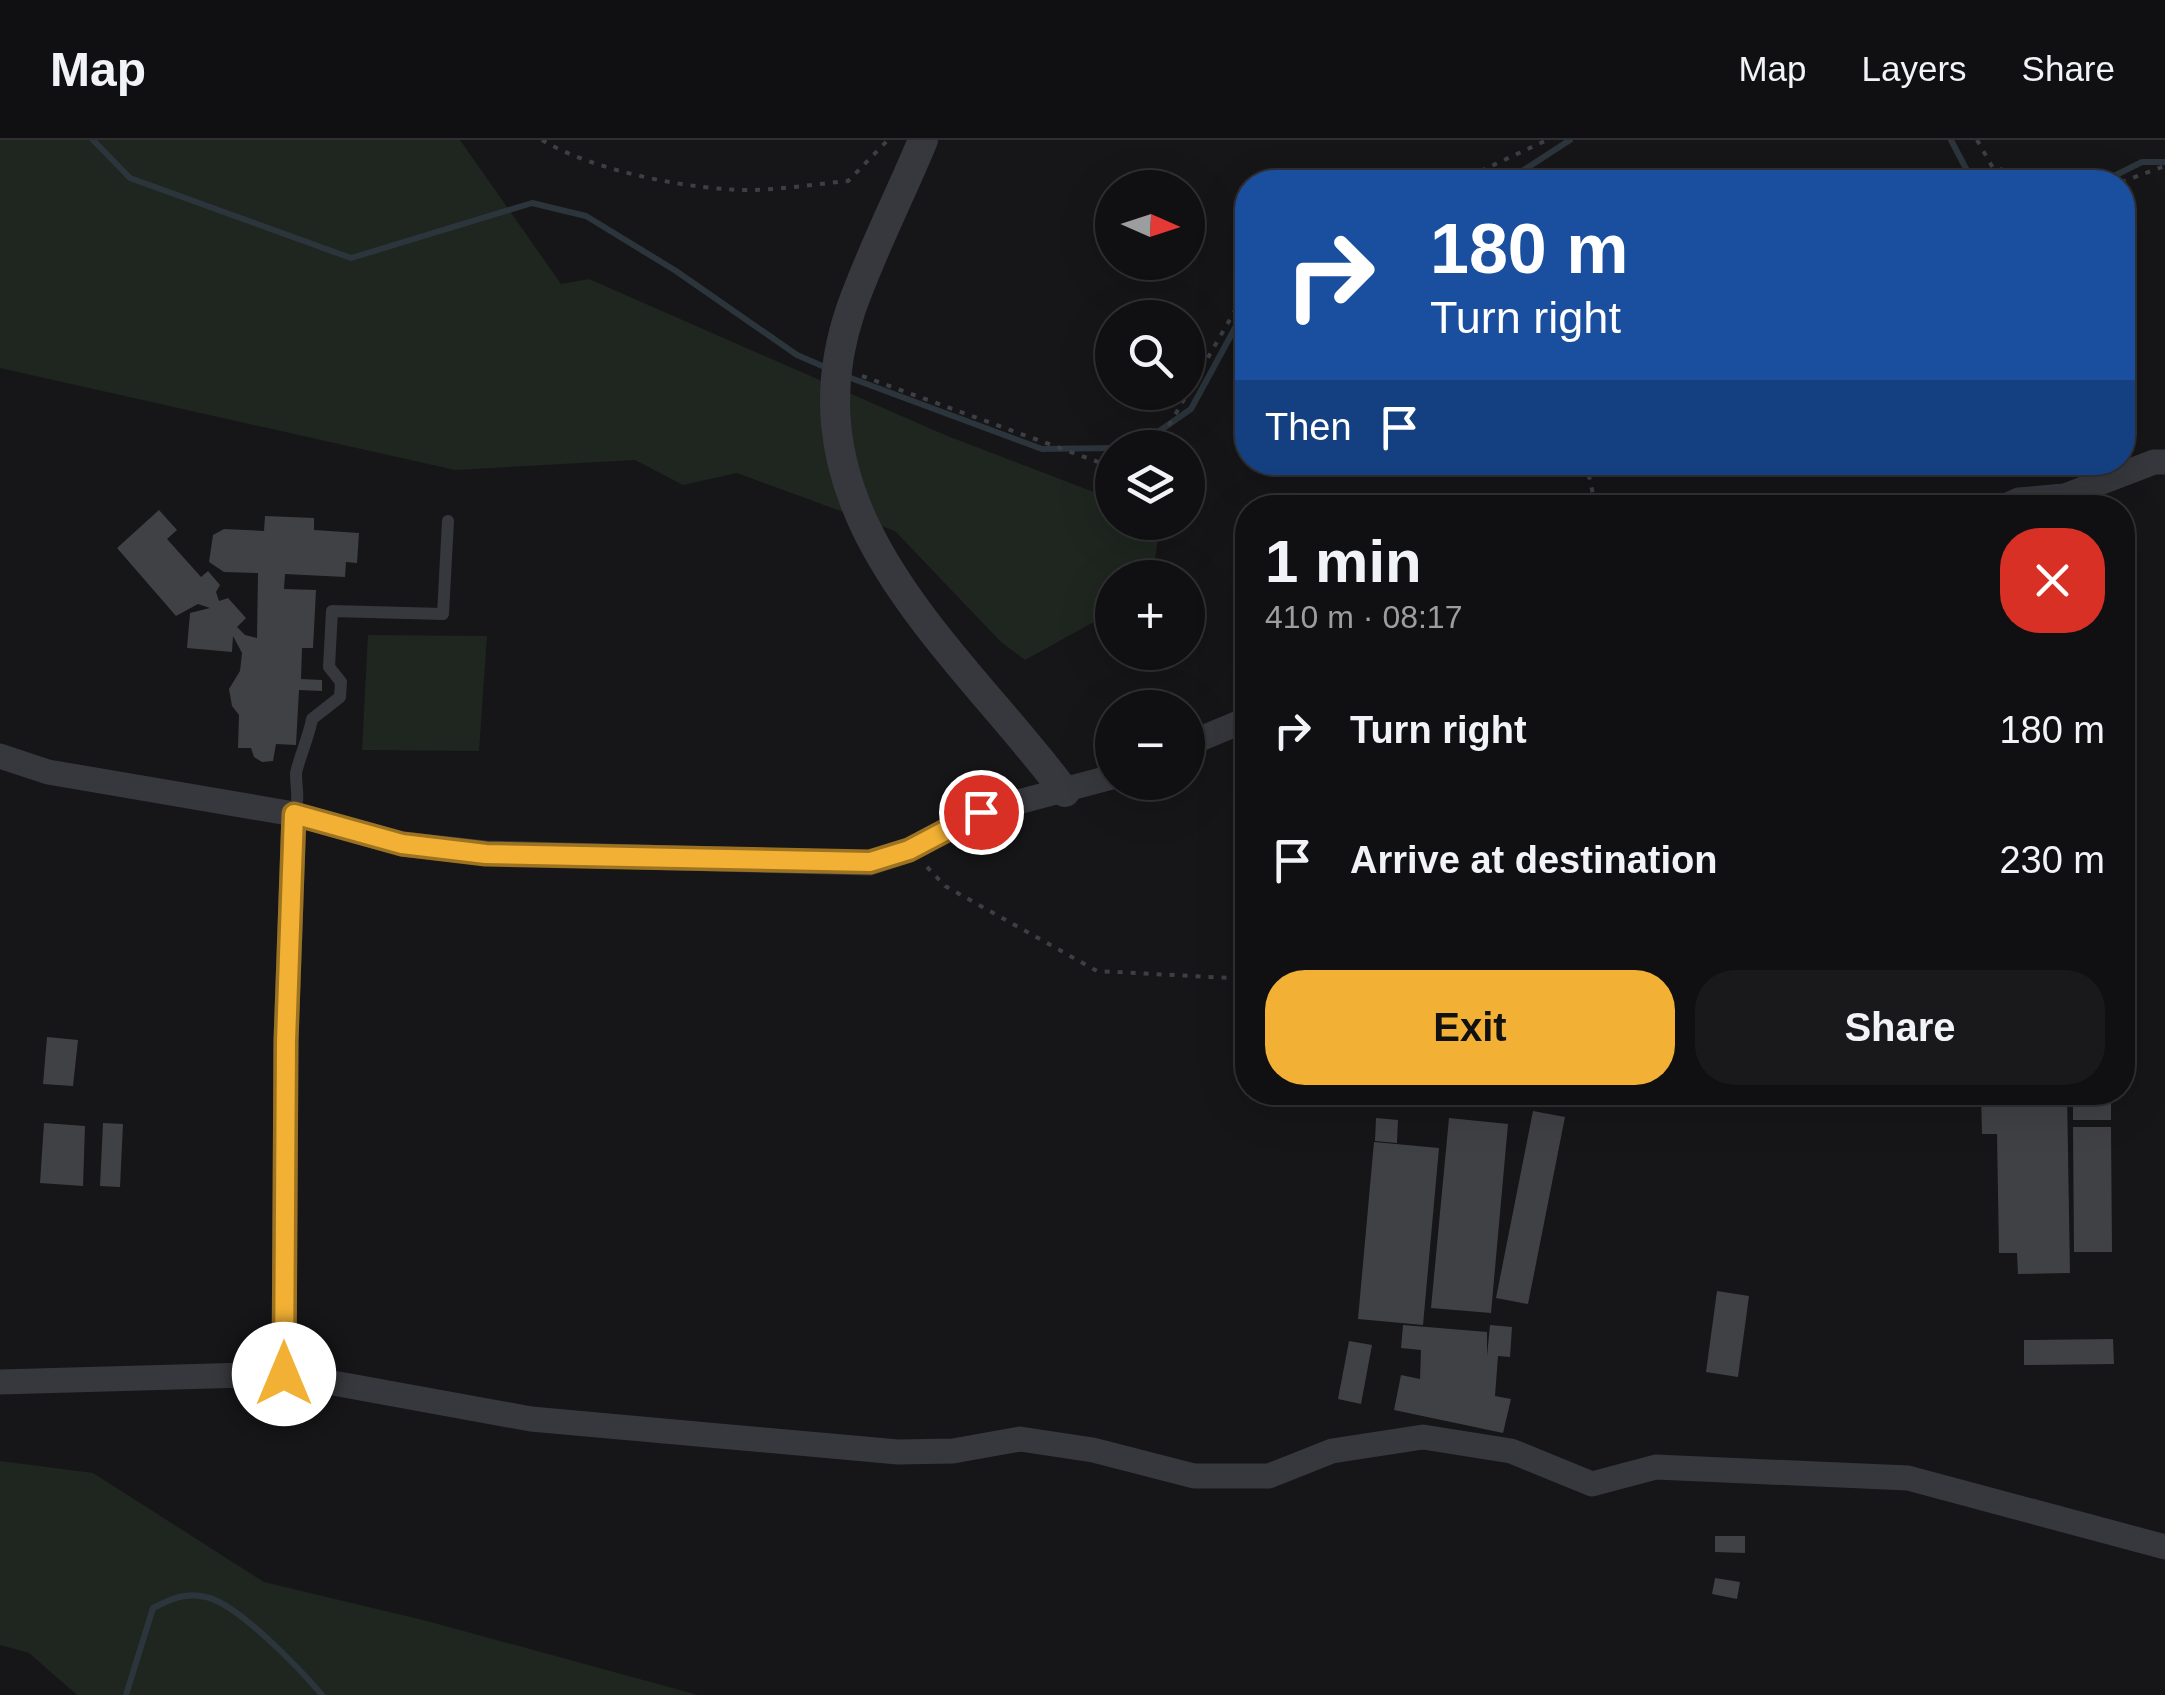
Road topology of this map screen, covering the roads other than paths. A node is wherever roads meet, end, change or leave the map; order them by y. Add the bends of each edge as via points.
1 (923, 140) edge
2 (2165, 462) edge
3 (2135, 469) edge
4 (2120, 475) edge
5 (2069, 495) edge
6 (448, 520) dead end
7 (1235, 724) edge
8 (1205, 737) edge
9 (0, 756) edge
10 (1095, 783) edge
11 (1066, 792) junction
12 (294, 814) junction
13 (284, 1374) junction
14 (0, 1382) edge
15 (2165, 1547) edge

1 - 11 street via 850,312 835,396 845,473 886,571
2 - 3 street
4 - 5 street
6 - 12 lane via 443,614 332,611 330,667 341,682 340,697 312,719 295,772 301,794
7 - 8 street
9 - 12 street via 48,772
10 - 11 street
11 - 12 street via 981,812 909,850 870,862 486,854 402,844
12 - 13 street
13 - 14 street
13 - 15 street via 531,1420 898,1452 1020,1439 1194,1476 1269,1476 1332,1450 1423,1437 1511,1451 1592,1484 1656,1468 1908,1478

